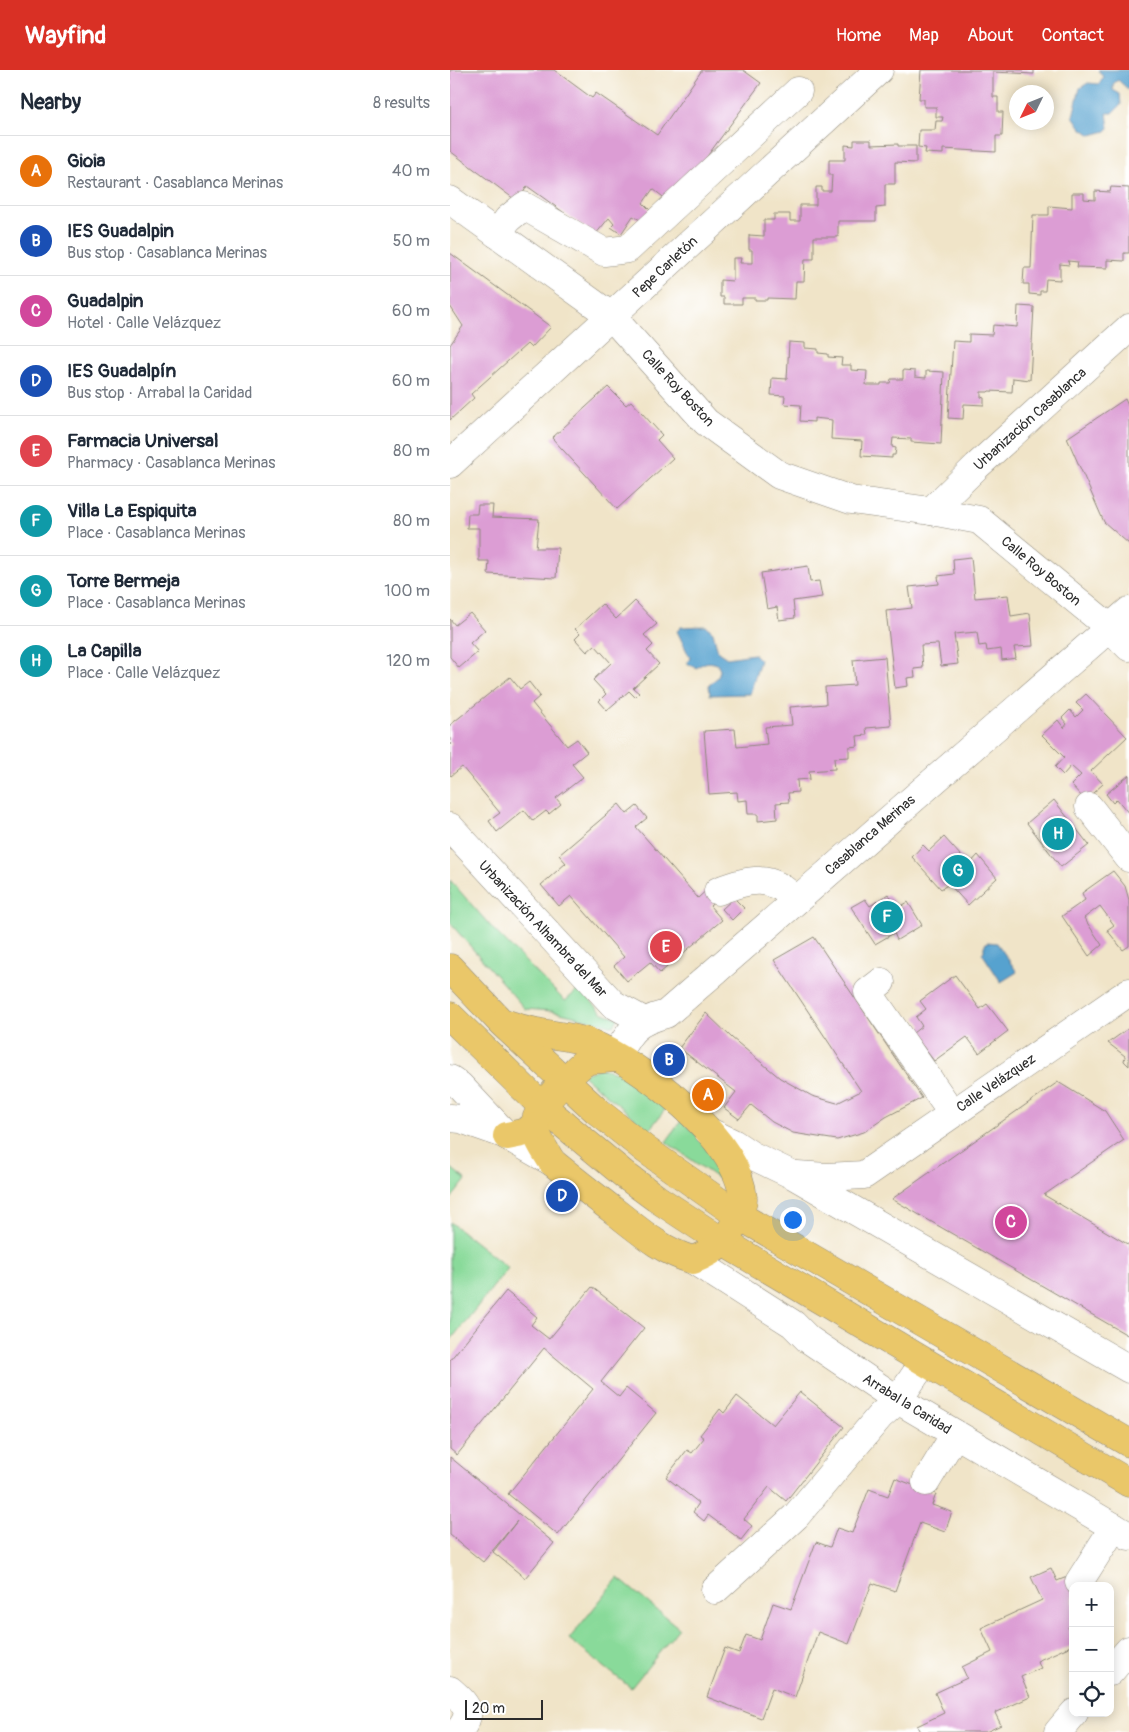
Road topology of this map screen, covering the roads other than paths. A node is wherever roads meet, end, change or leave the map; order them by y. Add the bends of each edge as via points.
1 (879, 70) edge
2 (798, 91) dead end
3 (450, 200) edge
4 (497, 234) junction
5 (611, 316) junction
6 (1129, 328) edge
7 (450, 464) edge
8 (931, 511) junction
9 (1119, 619) edge
10 (1129, 647) edge
11 (1089, 806) dead end
12 (450, 827) edge
13 (1129, 858) edge
14 (718, 891) dead end
15 (795, 900) junction
16 (450, 968) edge
17 (882, 982) dead end
18 (1129, 992) edge
19 (450, 1016) edge
20 (644, 1020) junction
21 (501, 1022) junction
22 (615, 1058) junction
23 (450, 1079) edge
24 (564, 1081) junction
25 (952, 1113) junction
26 (539, 1117) junction
27 (450, 1118) edge
28 (708, 1131) junction
29 (507, 1136) junction
30 (552, 1162) junction
31 (793, 1175) junction
32 (864, 1175) junction
33 (738, 1215) junction
34 (881, 1226) junction
35 (723, 1242) junction
36 (693, 1260) junction
37 (827, 1305) junction
38 (794, 1324) junction
39 (924, 1362) junction
40 (1129, 1369) edge
41 (898, 1400) junction
42 (955, 1434) junction
43 (1129, 1443) edge
44 (926, 1482) dead end
45 (1129, 1483) edge
46 (1121, 1532) edge
47 (1079, 1582) dead end
48 (715, 1590) dead end
49 (1129, 1650) edge
50 (1114, 1667) edge
51 (450, 1690) edge
52 (1071, 1717) edge
53 (458, 1732) edge
54 (1058, 1732) edge

1 - 5 street, Pepe Carletón
2 - 4 street via 628,249 604,252 524,206 508,218
3 - 4 street, Calle Roy Boston
4 - 5 street, Calle Roy Boston
5 - 7 street, Pepe Carletón
5 - 8 street, Calle Roy Boston via 706,422 779,474 851,500
6 - 8 street, Urbanización Casablanca
8 - 9 street, Calle Roy Boston via 979,520
9 - 10 street, Calle Roy Boston
9 - 15 street, Casablanca Merinas
11 - 13 street
12 - 20 street, Urbanización Alhambra del Mar via 613,1004
14 - 15 street via 736,884 766,880 783,888
15 - 20 street, Casablanca Merinas via 666,1014
16 - 21 main road
17 - 25 street via 868,992
18 - 25 street, Calle Velázquez
19 - 26 main road
20 - 22 street, Casablanca Merinas via 627,1036
21 - 22 main road via 576,1039
21 - 24 main road
22 - 24 main road via 590,1060
22 - 28 main road via 662,1088
23 - 29 street
24 - 26 main road
24 - 33 main road via 646,1150
25 - 32 street, Calle Velázquez
26 - 29 main road via 522,1133
26 - 30 main road via 542,1147
26 - 35 main road
27 - 29 street
28 - 31 street
28 - 33 main road via 730,1162 741,1185 743,1200
29 - 30 street
30 - 36 main road via 662,1248
31 - 32 street
31 - 34 street
32 - 34 street via 864,1198
33 - 35 main road
33 - 43 main road
34 - 40 street
35 - 36 main road
35 - 37 main road
36 - 38 street, Arrabal la Caridad
37 - 38 street
37 - 39 main road
38 - 41 street, Arrabal la Caridad via 808,1339
39 - 41 street
39 - 45 main road
41 - 42 street, Arrabal la Caridad
41 - 48 street via 880,1416 796,1516
42 - 44 street
42 - 46 street, Arrabal la Caridad
46 - 47 street
49 - 50 street
51 - 53 street via 468,1709 466,1721
52 - 54 street

